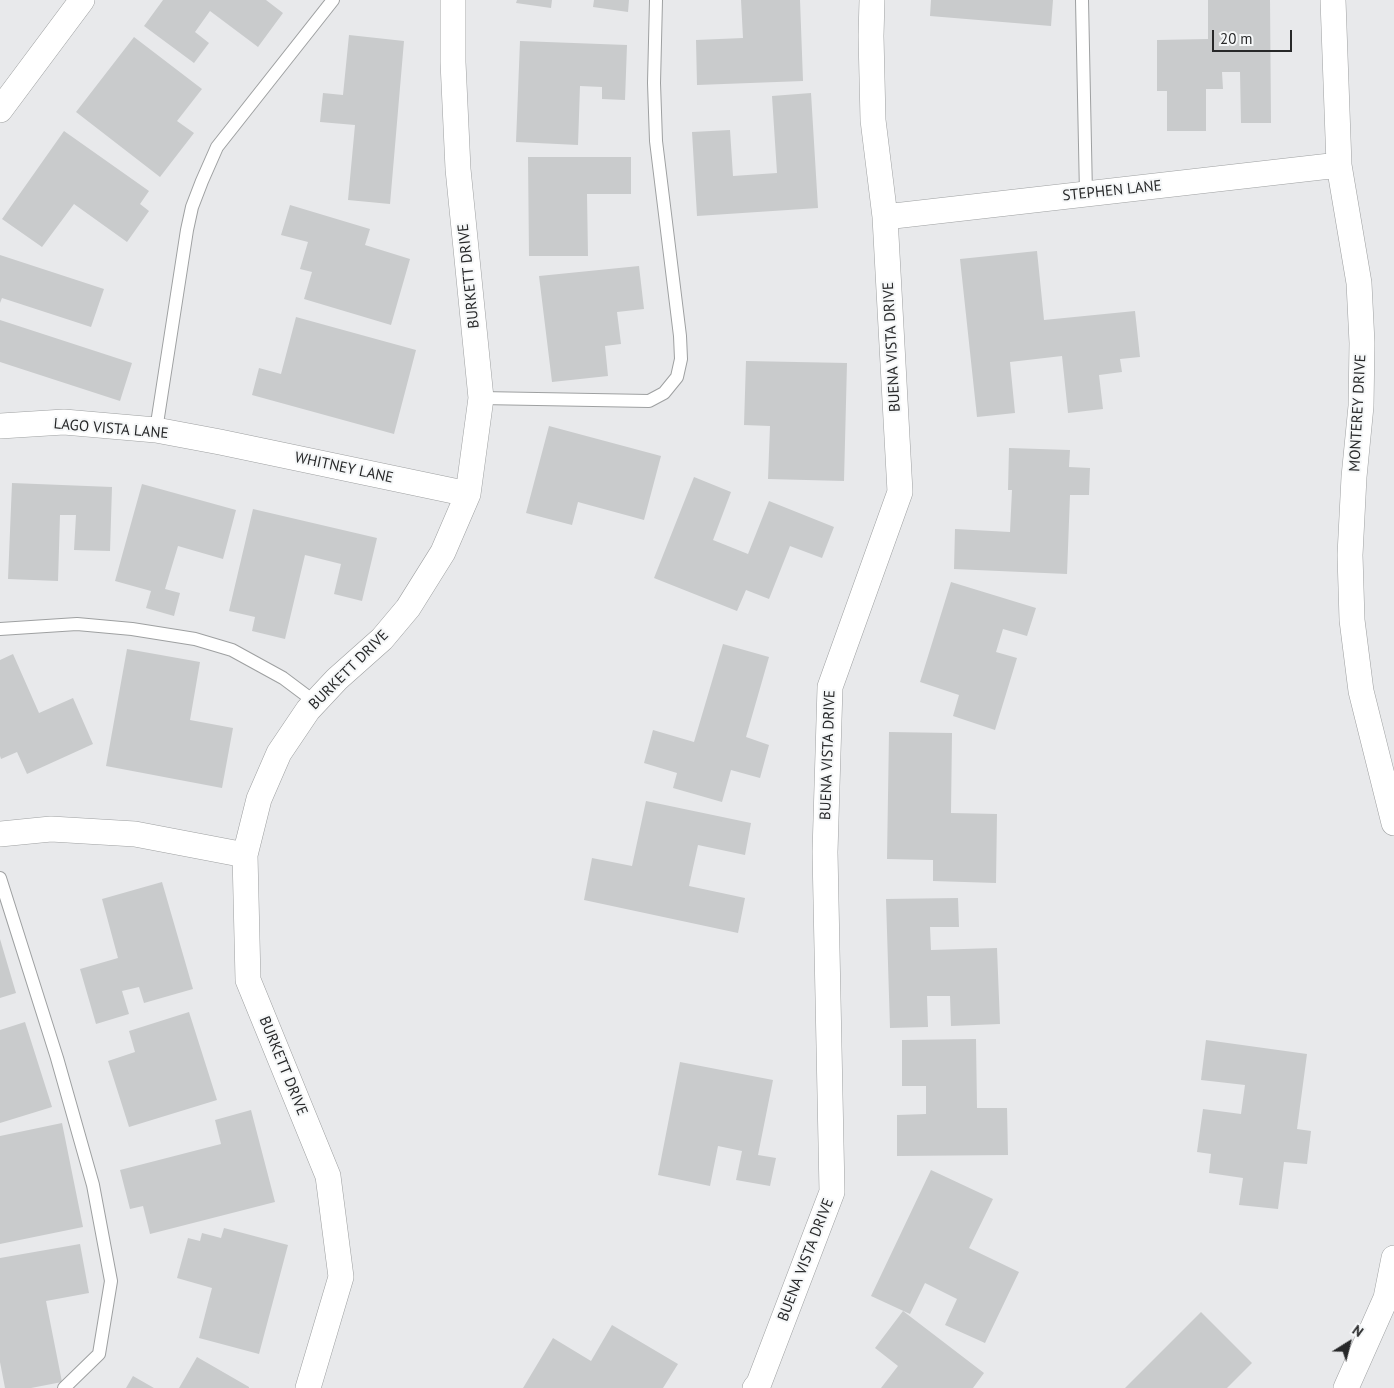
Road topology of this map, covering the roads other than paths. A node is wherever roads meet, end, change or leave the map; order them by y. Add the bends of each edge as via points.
1 (82, 0) edge
2 (332, 0) edge
3 (453, 0) edge
4 (656, 0) edge
5 (872, 0) edge
6 (1082, 0) edge
7 (1333, 0) edge
8 (0, 110) edge
9 (1339, 165) junction
10 (1086, 194) junction
11 (885, 216) junction
12 (481, 398) junction
13 (0, 426) edge
14 (156, 430) junction
15 (220, 442) joint
16 (468, 494) junction
17 (0, 629) edge
18 (315, 702) junction
19 (1394, 823) edge
20 (0, 834) edge
21 (245, 855) junction
22 (0, 878) edge
23 (1394, 1258) edge
24 (64, 1388) edge
25 (308, 1388) edge
26 (755, 1388) edge
27 (1346, 1388) edge

1 - 8 street
2 - 14 lane via 218,147 202,180 187,230
3 - 12 street, BURKETT DRIVE via 458,169
4 - 12 lane via 656,141 680,336 681,359 677,377 664,393 649,401
5 - 11 street, BUENA VISTA DRIVE via 873,120
6 - 10 lane
7 - 9 street, MONTEREY DRIVE
9 - 10 street, STEPHEN LANE
9 - 19 street, MONTEREY DRIVE via 1359,283 1362,344 1361,406 1350,555 1352,620 1361,691
10 - 11 street, STEPHEN LANE
11 - 26 street, BUENA VISTA DRIVE via 900,492 830,687 825,852 832,1192
12 - 16 street, BURKETT DRIVE
13 - 14 street, LAGO VISTA LANE via 64,422
14 - 15 street, LAGO VISTA LANE
15 - 16 street, WHITNEY LANE
16 - 18 street, BURKETT DRIVE via 443,552 408,608 382,639
17 - 18 lane via 77,624 195,639 232,650 283,678
18 - 21 street, BURKETT DRIVE via 279,753 259,799
20 - 21 street via 51,829 135,834
21 - 25 street, BURKETT DRIVE via 248,980 328,1176 341,1277
22 - 24 lane via 94,1185 111,1281 99,1354
23 - 27 street via 1386,1298

